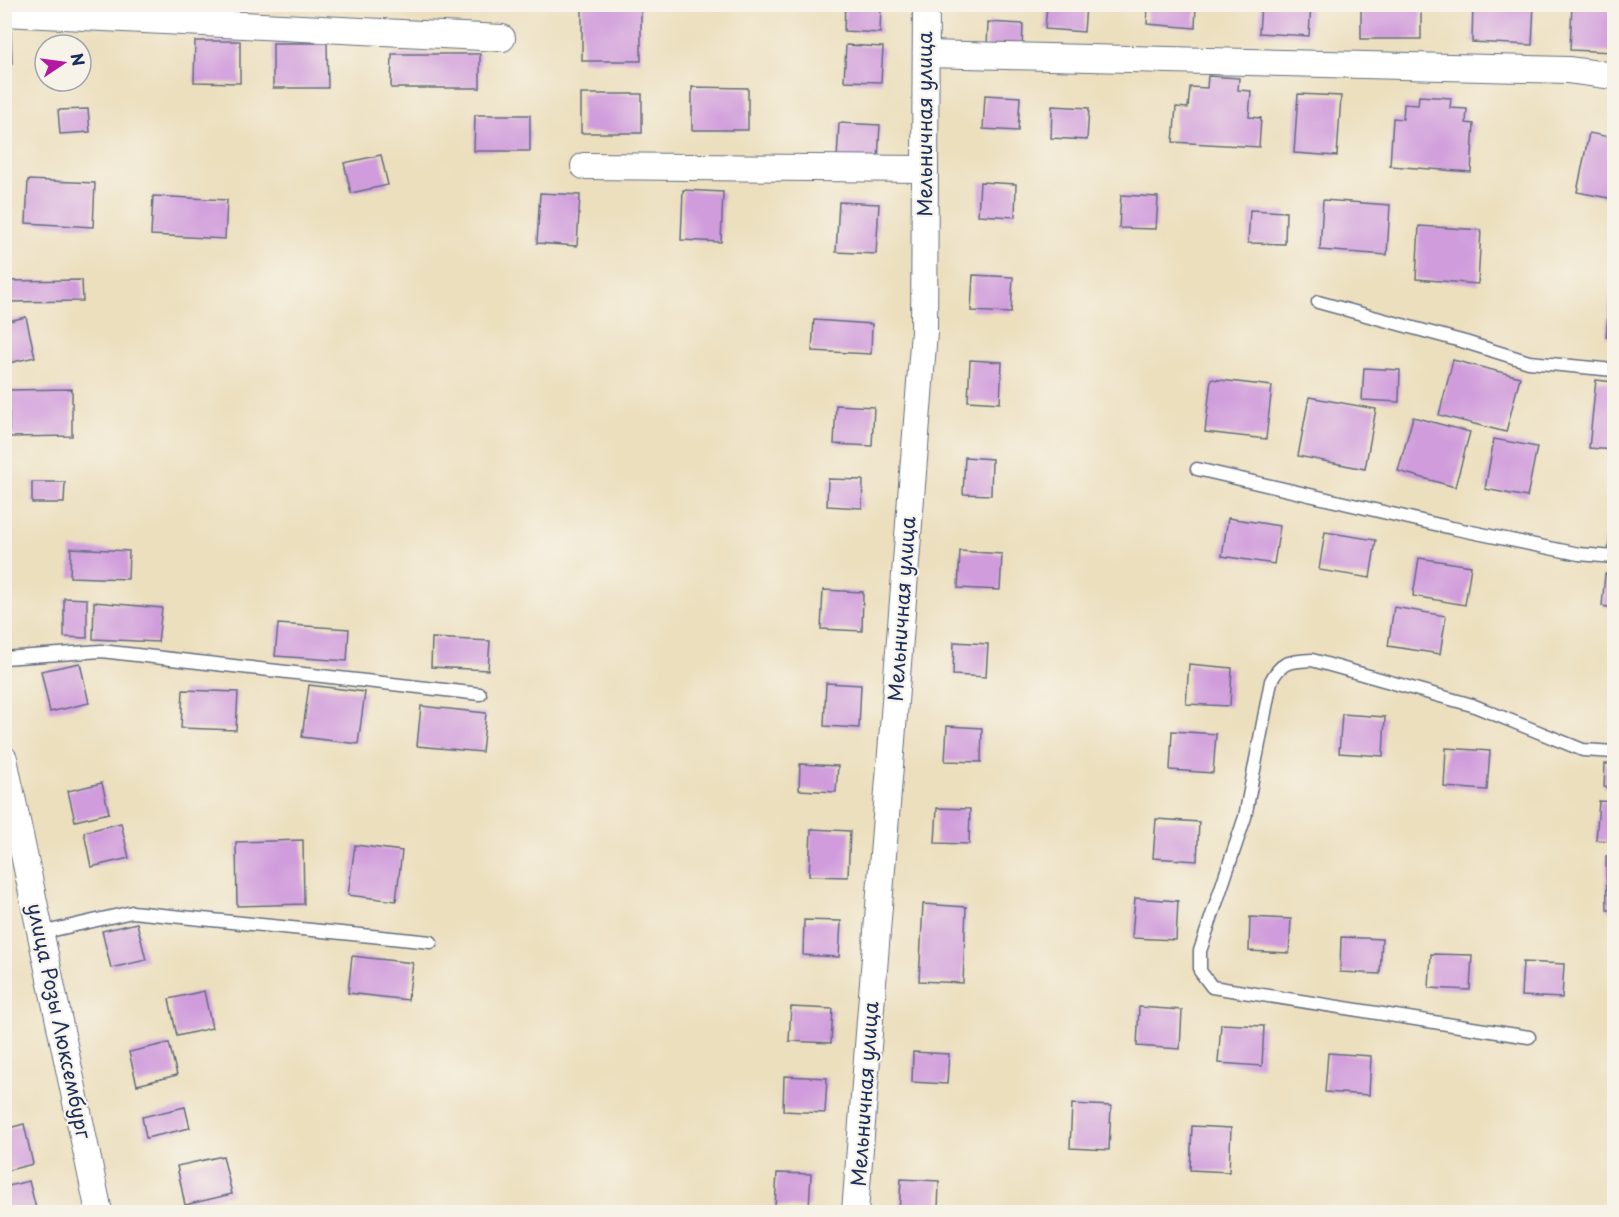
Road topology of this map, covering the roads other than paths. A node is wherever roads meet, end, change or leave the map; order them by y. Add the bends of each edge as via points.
1 (926, 4) edge
2 (4, 13) edge
3 (502, 38) dead end
4 (926, 54) junction
5 (1614, 76) edge
6 (584, 166) dead end
7 (925, 169) junction
8 (1318, 302) dead end
9 (1614, 370) edge
10 (1197, 469) dead end
11 (1614, 557) edge
12 (4, 658) edge
13 (480, 694) dead end
14 (1614, 752) edge
15 (4, 759) edge
16 (40, 933) junction
17 (431, 942) dead end
18 (1529, 1037) dead end
19 (99, 1212) edge
20 (855, 1212) edge

1 - 4 street, Мельничная улица
2 - 3 street
4 - 5 street via 1568,70
4 - 7 street, Мельничная улица
6 - 7 street
7 - 20 street, Мельничная улица via 924,332
8 - 9 lane via 1529,362
10 - 11 lane via 1452,528 1579,554
12 - 13 lane via 101,651
14 - 18 lane via 1583,750 1472,705 1312,660 1278,668 1271,681 1245,817 1200,951 1200,971 1212,987
15 - 16 street, улица Розы Люксембург
16 - 17 lane via 132,912
16 - 19 street, улица Розы Люксембург

